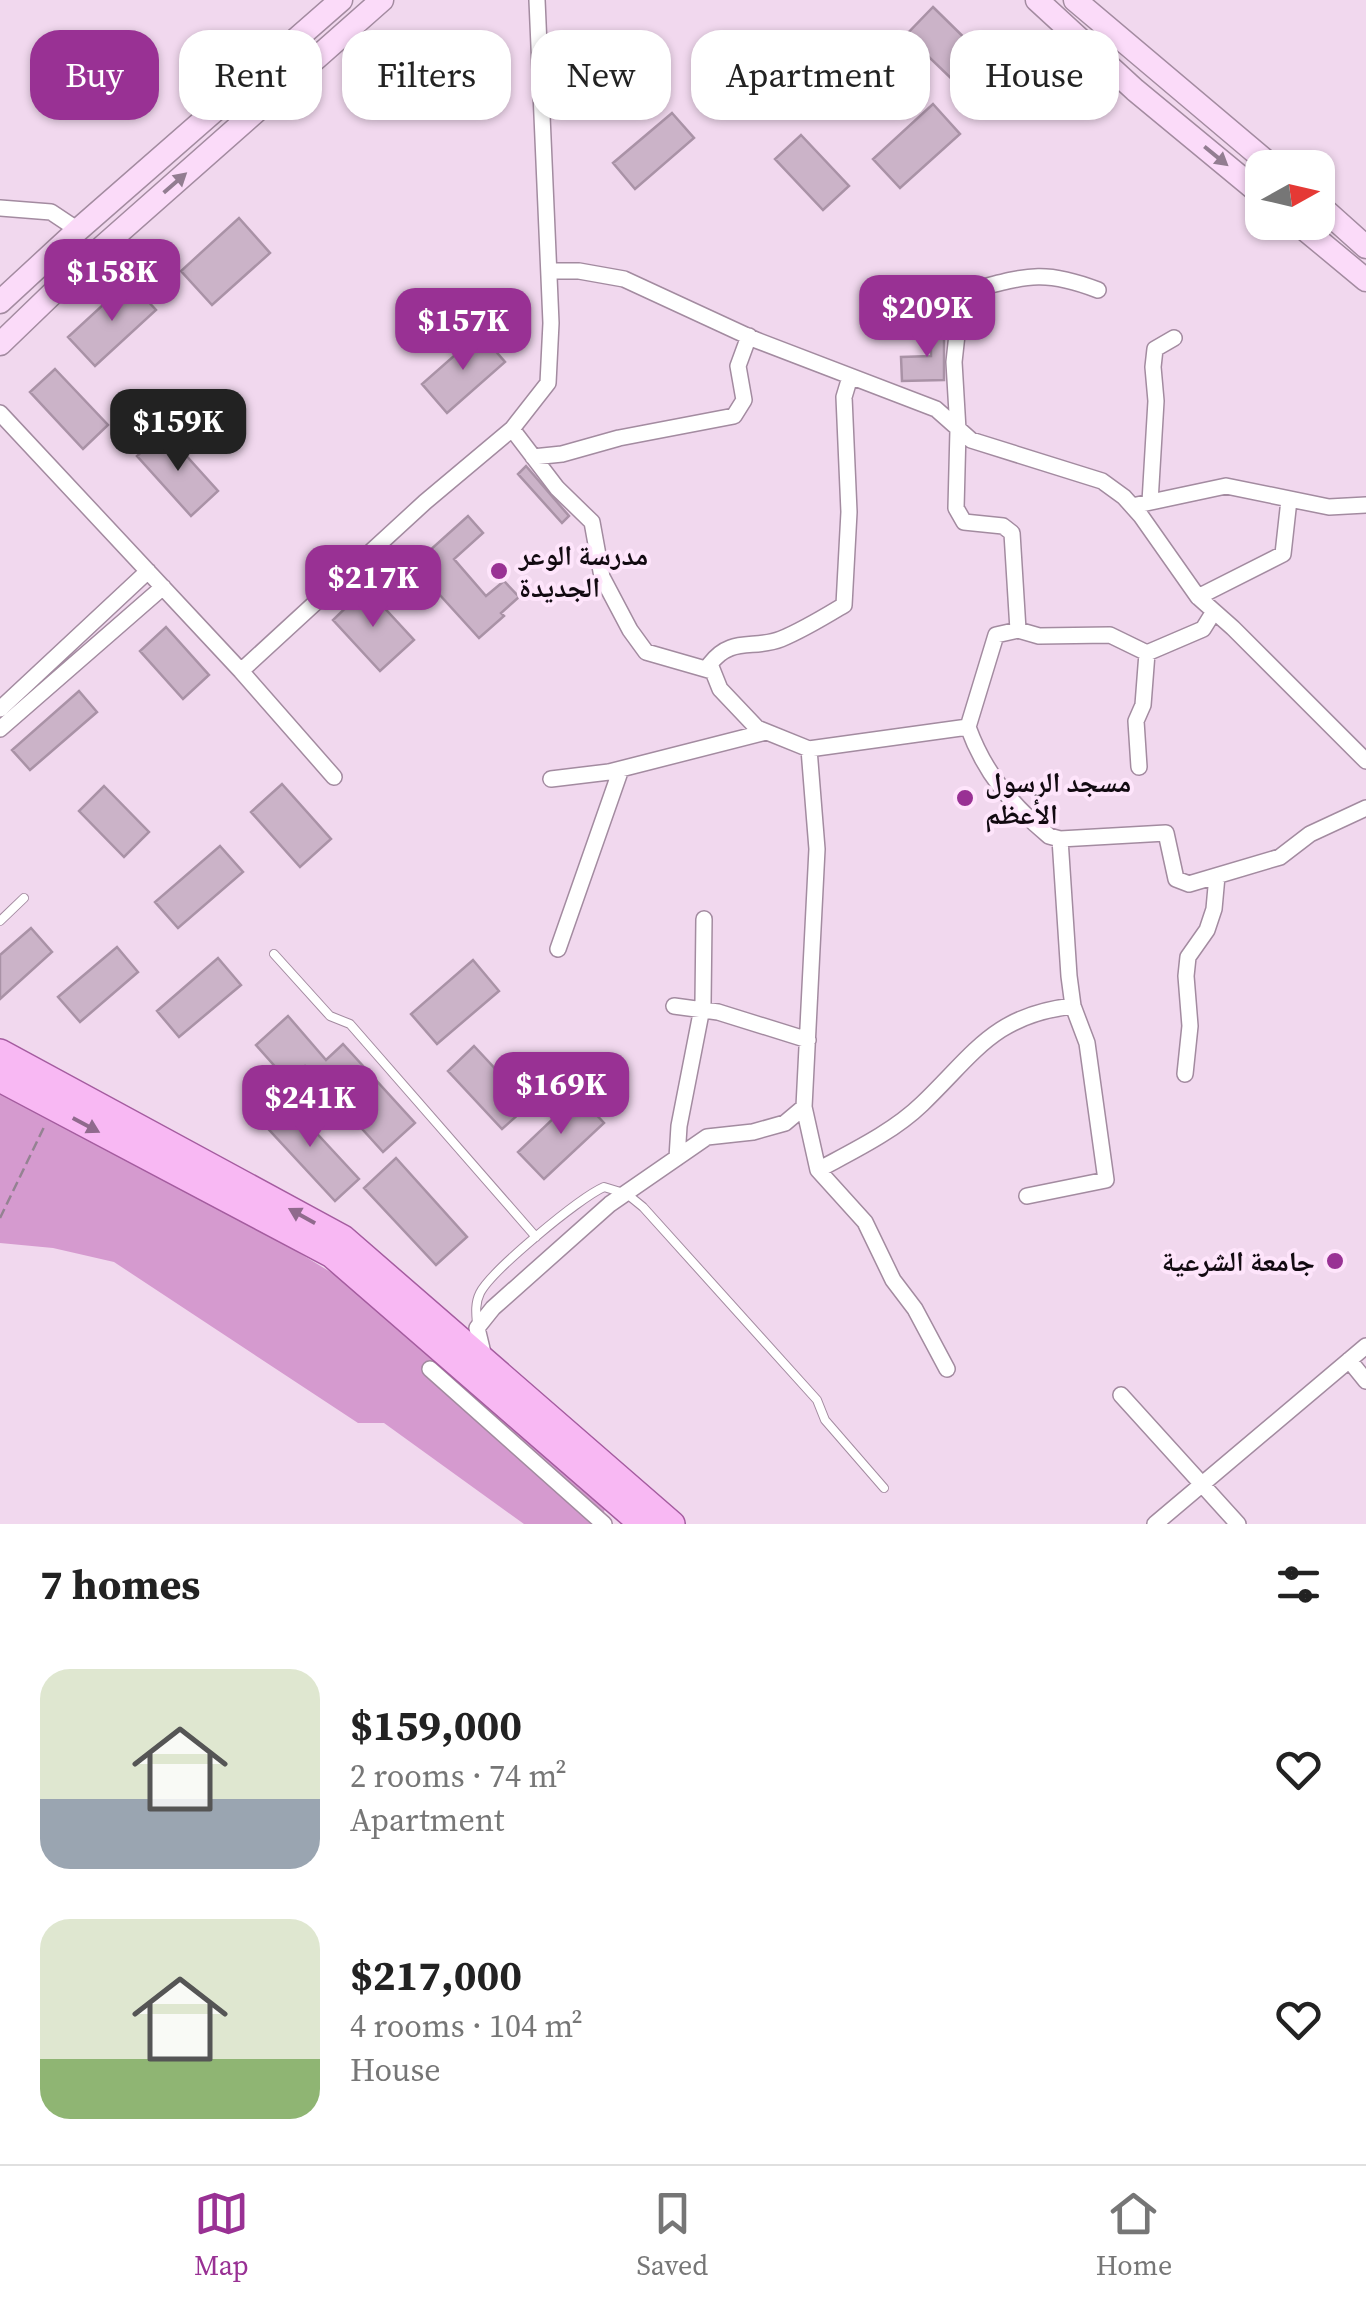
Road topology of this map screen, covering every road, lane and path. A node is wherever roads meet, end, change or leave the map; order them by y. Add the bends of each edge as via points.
1 (340, 0) edge
2 (382, 0) edge
3 (537, 0) edge
4 (1038, 0) edge
5 (1075, 0) edge
6 (1253, 150) edge
7 (1245, 180) edge
8 (0, 208) edge
9 (1335, 219) edge
10 (78, 230) junction
11 (1318, 240) edge
12 (1366, 246) edge
13 (549, 271) junction
14 (1366, 280) edge
15 (1098, 290) dead end
16 (0, 302) edge
17 (749, 336) junction
18 (1174, 338) dead end
19 (0, 344) edge
20 (850, 377) junction
21 (0, 413) edge
22 (512, 428) junction
23 (958, 430) junction
24 (533, 457) junction
25 (1289, 500) junction
26 (1150, 502) junction
27 (1366, 505) edge
28 (1132, 506) junction
29 (148, 572) junction
30 (163, 587) junction
31 (1198, 597) junction
32 (1213, 613) junction
33 (1018, 630) junction
34 (1147, 654) junction
35 (241, 671) junction
36 (712, 671) junction
37 (0, 709) edge
38 (968, 728) junction
39 (0, 729) edge
40 (766, 732) junction
41 (809, 750) junction
42 (1366, 760) edge
43 (1139, 767) dead end
44 (621, 769) junction
45 (334, 777) dead end
46 (551, 779) dead end
47 (1366, 808) edge
48 (1060, 839) junction
49 (1217, 876) junction
50 (24, 898) dead end
51 (704, 919) dead end
52 (0, 921) edge
53 (558, 950) dead end
54 (274, 954) dead end
55 (674, 1006) dead end
56 (1073, 1006) junction
57 (702, 1011) junction
58 (808, 1040) junction
59 (0, 1052) edge
60 (1185, 1074) dead end
61 (0, 1078) edge
62 (804, 1107) junction
63 (52, 1108) junction
64 (677, 1158) junction
65 (818, 1170) junction
66 (627, 1194) junction
67 (1026, 1196) dead end
68 (0, 1218) edge
69 (536, 1237) junction
70 (477, 1328) junction
71 (1366, 1346) edge
72 (484, 1360) junction
73 (1349, 1360) junction
74 (430, 1369) dead end
75 (947, 1369) dead end
76 (1366, 1380) edge
77 (1121, 1394) dead end
78 (1202, 1485) junction
79 (884, 1488) dead end
80 (608, 1517) edge
81 (642, 1524) edge
82 (672, 1524) edge
83 (1155, 1524) edge
84 (1238, 1524) edge

1 - 10 main road
19 -> 2 main road
3 - 13 street
4 -> 7 main road
5 - 6 main road
8 - 10 street via 52,212
9 - 12 main road
10 - 16 main road
11 - 14 main road
13 - 17 street via 624,280
13 - 22 street via 548,384
15 - 23 street via 1054,275 976,289 959,316
17 - 20 street
17 - 24 street via 738,366 744,400 734,416
18 - 26 street via 1155,349
20 - 23 street via 936,409
20 - 36 street via 844,396 844,605 778,640 719,651
21 - 29 street
22 - 24 street
22 - 35 street
23 - 28 street via 970,440 1102,481
23 - 33 street via 956,508 964,522 1012,532
24 - 36 street via 592,522 602,576 646,652
25 - 26 street via 1226,486
25 - 27 street
25 - 31 street via 1284,554
26 - 28 street
28 - 31 street
29 - 30 street
29 - 37 street
30 - 35 street
30 - 39 street
31 - 32 street
32 - 34 street via 1203,629
32 - 42 street
33 - 34 street via 1110,635
33 - 38 street via 996,636
34 - 43 street via 1136,721
35 - 45 street
36 - 40 street via 739,712
38 - 41 street
38 - 48 street via 1000,790
40 - 41 street
40 - 44 street
41 - 58 street via 817,848
44 - 46 street
44 - 53 street
47 - 49 street via 1310,834 1280,858
48 - 49 street via 1166,834 1176,879 1189,884
48 - 56 street
49 - 60 street via 1207,930 1188,957
50 - 52 lane
51 - 57 street
54 - 69 lane via 330,1016 350,1024
55 - 57 street
56 - 65 street via 1041,1010 989,1036 921,1106
56 - 67 street via 1087,1043 1106,1180
57 - 58 street
57 - 64 street
58 - 62 street
72 -> 59 main road via 343,1238
61 - 63 main road
62 - 64 street via 785,1123 707,1137
62 - 65 street
63 - 68 path
63 -> 80 main road via 332,1254
64 - 66 street
65 - 75 street via 866,1222
66 - 69 lane via 604,1187 584,1196
66 - 70 street
66 - 79 lane via 817,1400 825,1420
69 - 70 lane via 480,1290
70 - 72 street
71 - 73 street
72 - 82 main road
73 - 76 street
73 - 78 street
74 - 80 street
77 - 78 street
78 - 83 street
78 - 84 street
80 - 81 main road

